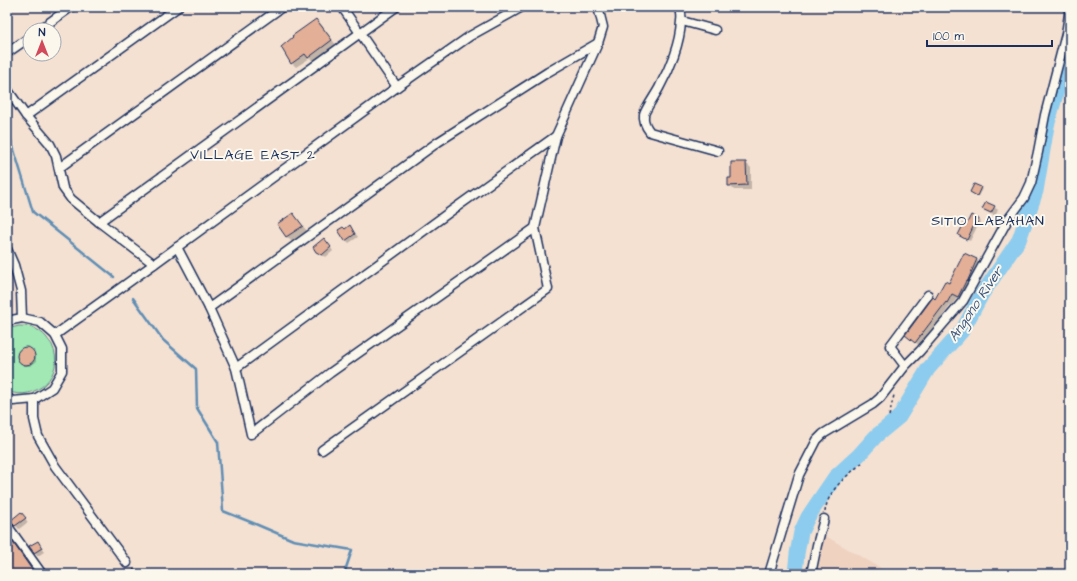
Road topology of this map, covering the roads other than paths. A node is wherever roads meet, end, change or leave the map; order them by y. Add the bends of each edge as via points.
1 (71, 7) edge
2 (178, 7) edge
3 (282, 7) edge
4 (342, 7) edge
5 (396, 7) edge
6 (522, 7) edge
7 (598, 7) edge
8 (680, 7) edge
9 (1069, 7) edge
10 (682, 21) junction
11 (50, 22) edge
12 (715, 30) dead end
13 (360, 32) junction
14 (22, 43) edge
15 (598, 43) junction
16 (7, 53) edge
17 (398, 87) junction
18 (7, 89) edge
19 (26, 116) junction
20 (556, 136) junction
21 (718, 151) dead end
22 (59, 168) junction
23 (99, 222) junction
24 (535, 228) junction
25 (177, 247) junction
26 (7, 249) edge
27 (154, 264) junction
28 (928, 295) dead end
29 (209, 308) junction
30 (22, 318) junction
31 (7, 321) edge
32 (55, 335) junction
33 (905, 366) junction
34 (236, 368) junction
35 (7, 398) edge
36 (34, 399) junction
37 (322, 450) dead end
38 (824, 519) road end
39 (7, 525) edge
40 (127, 563) dead end
41 (42, 574) edge
42 (769, 574) edge
43 (811, 574) edge

1 - 11 street
2 - 19 street
3 - 22 street
4 - 13 street
5 - 13 street
6 - 17 street via 470,36
7 - 15 street via 603,27
8 - 10 street
9 - 33 street via 1066,34 1031,183 963,300
10 - 12 street
10 - 21 street via 670,66 644,114 644,122 650,132
13 - 17 street
13 - 23 street
14 - 16 street
15 - 20 street
15 - 29 street via 438,142
17 - 25 street
18 - 19 street
19 - 22 street via 50,144
20 - 24 street
20 - 34 street
22 - 23 street via 63,188 71,199
23 - 27 street
24 - 34 street via 330,373 251,434
24 - 37 street via 548,290
25 - 27 street
25 - 29 street
26 - 30 street via 21,291
27 - 32 street
28 - 33 street via 890,346
29 - 34 street
30 - 31 street
30 - 32 street via 40,322
32 - 36 street via 62,349 62,371 52,388
33 - 42 street via 873,404 817,440 799,475
35 - 36 street via 13,401
36 - 40 street via 34,419 38,436 55,466
38 - 43 street
39 - 41 street

